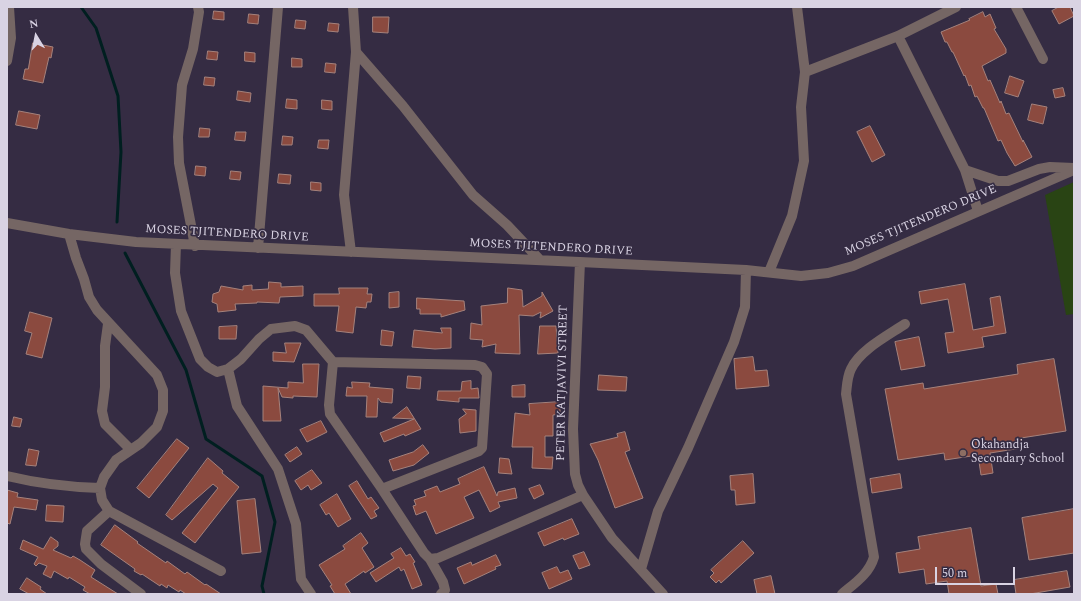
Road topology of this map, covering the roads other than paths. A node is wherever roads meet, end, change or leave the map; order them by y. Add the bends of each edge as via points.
1 (9, 7) edge
2 (198, 7) edge
3 (278, 7) edge
4 (353, 7) edge
5 (797, 7) edge
6 (956, 7) edge
7 (1016, 7) edge
8 (898, 36) junction
9 (356, 52) junction
10 (1043, 59) dead end
11 (7, 60) edge
12 (805, 72) junction
13 (1074, 169) edge
14 (965, 170) junction
15 (978, 211) junction
16 (7, 223) edge
17 (69, 234) junction
18 (176, 244) junction
19 (194, 246) junction
20 (258, 248) junction
21 (351, 252) junction
22 (540, 260) junction
23 (580, 262) junction
24 (746, 270) junction
25 (769, 272) junction
26 (108, 324) junction
27 (904, 324) dead end
28 (333, 362) junction
29 (228, 369) junction
30 (131, 450) junction
31 (7, 476) edge
32 (100, 488) junction
33 (382, 489) junction
34 (583, 495) junction
35 (109, 511) junction
36 (430, 559) junction
37 (640, 569) junction
38 (221, 571) dead end
39 (141, 594) edge
40 (312, 594) edge
41 (441, 594) edge
42 (663, 594) edge
43 (842, 594) edge

1 - 11 street via 11,38
2 - 19 street via 193,49 182,85 178,137 179,163
3 - 20 street
4 - 9 street
5 - 12 street
6 - 8 street
7 - 10 street
8 - 12 street
8 - 14 street
9 - 21 street via 344,195
9 - 22 street via 403,106 473,195 507,225
12 - 25 street via 801,107 804,161 792,216
13 - 14 street via 1039,169 1008,181 998,181
13 - 15 street, MOSES TJITENDERO DRIVE
14 - 15 street
15 - 25 street, MOSES TJITENDERO DRIVE via 853,266 828,273 801,276
16 - 17 street, MOSES TJITENDERO DRIVE
17 - 18 street, MOSES TJITENDERO DRIVE
17 - 26 street via 89,297
18 - 19 street, MOSES TJITENDERO DRIVE
18 - 29 street via 175,273 181,311 200,359 217,372
19 - 20 street, MOSES TJITENDERO DRIVE
20 - 21 street, MOSES TJITENDERO DRIVE
21 - 22 street, MOSES TJITENDERO DRIVE
22 - 23 street, MOSES TJITENDERO DRIVE
23 - 24 street, MOSES TJITENDERO DRIVE
23 - 34 street, PETER KATJAVIVI STREET via 573,429 575,474
24 - 25 street, MOSES TJITENDERO DRIVE
24 - 37 street via 745,307 734,342 658,511
26 - 30 street via 102,411 105,424
26 - 30 street via 146,362 157,375 164,390 163,411 157,427
27 - 43 street via 865,351 851,369 847,384 846,394 874,557 861,577
28 - 29 street via 306,330 295,326 271,329
28 - 33 street via 330,414
28 - 33 street via 475,365 482,367 487,374 482,448
29 - 40 street via 237,406 278,469 296,524 301,579
30 - 32 street via 116,460
31 - 32 street via 39,484
32 - 35 street via 102,500
33 - 36 street
34 - 36 street via 438,558
34 - 37 street, PETER KATJAVIVI STREET via 612,538
35 - 38 street
35 - 39 street via 87,531 86,549 101,564
36 - 41 street via 443,582 445,590
37 - 42 street, PETER KATJAVIVI STREET

